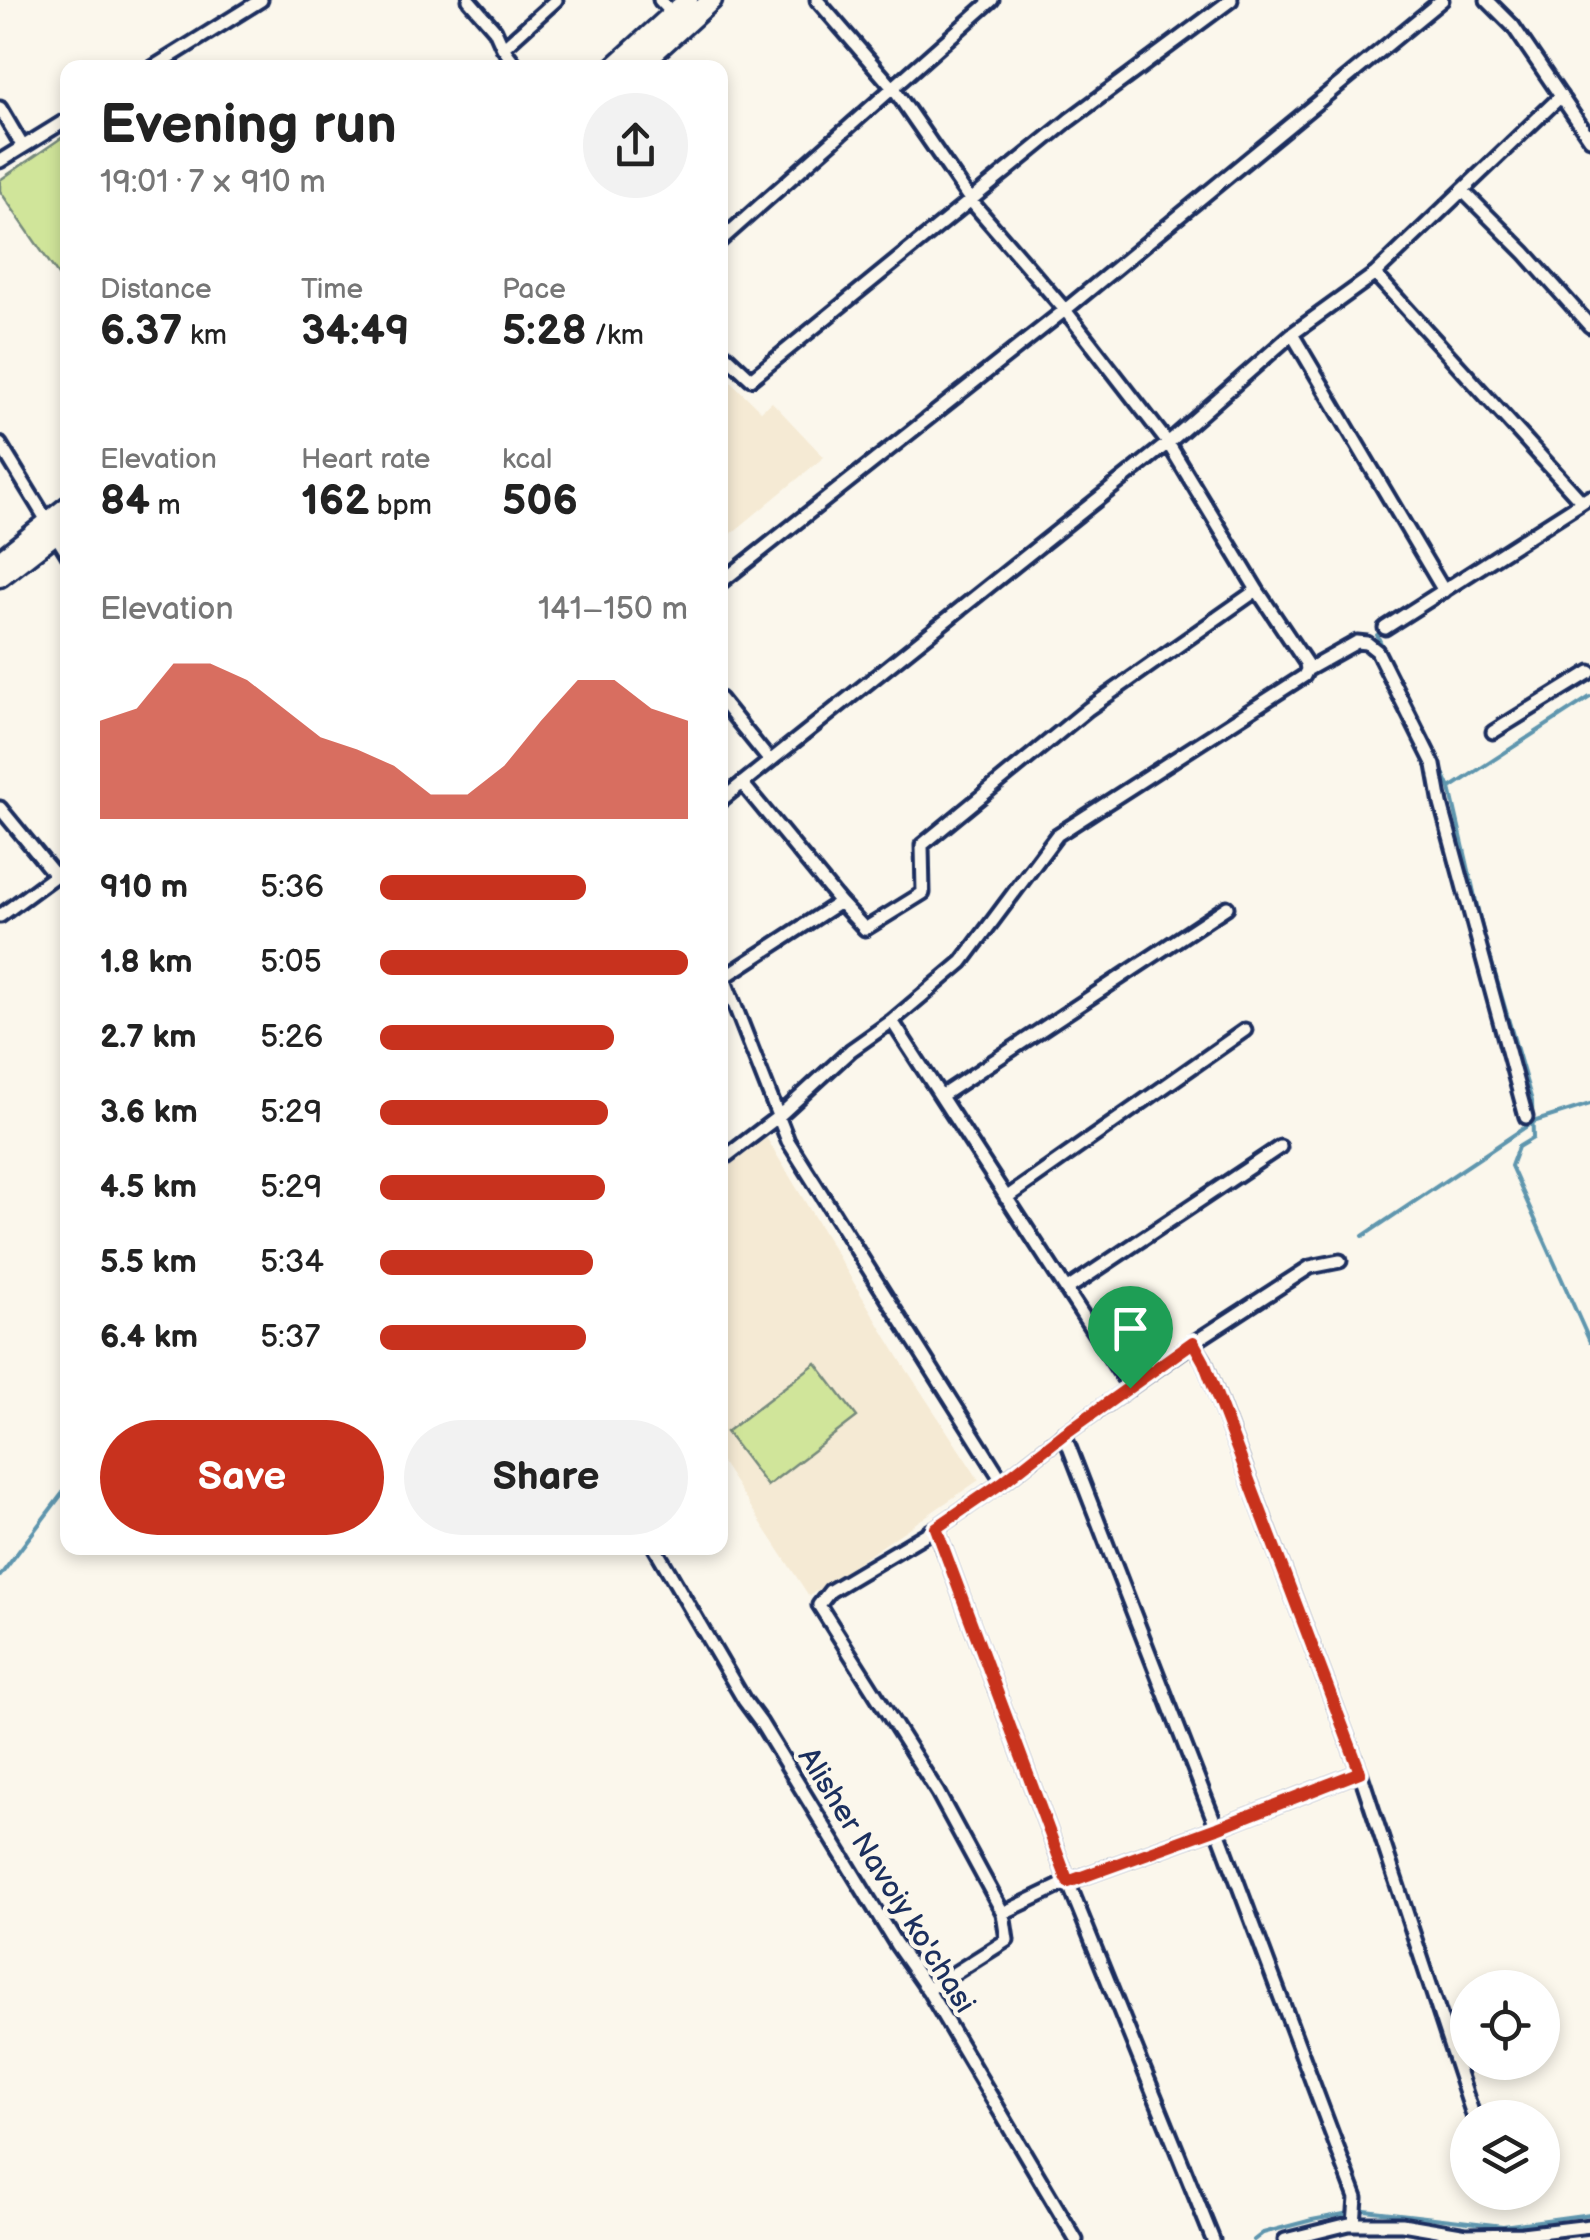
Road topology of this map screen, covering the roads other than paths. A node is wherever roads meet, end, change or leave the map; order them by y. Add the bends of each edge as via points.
1 (262, 0) edge
2 (468, 0) edge
3 (556, 0) edge
4 (688, 0) edge
5 (712, 0) edge
6 (817, 0) edge
7 (992, 0) edge
8 (1230, 0) edge
9 (1442, 0) edge
10 (1487, 0) edge
11 (667, 7) edge
12 (504, 48) junction
13 (165, 60) edge
14 (512, 60) edge
15 (620, 60) edge
16 (645, 60) edge
17 (893, 88) junction
18 (1561, 96) junction
19 (0, 108) edge
20 (60, 124) edge
21 (1590, 139) edge
22 (22, 147) junction
23 (0, 161) edge
24 (1462, 190) junction
25 (971, 201) junction
26 (728, 233) edge
27 (1375, 274) junction
28 (1064, 310) junction
29 (1590, 326) edge
30 (1292, 334) junction
31 (728, 357) edge
32 (1168, 443) junction
33 (0, 444) edge
34 (1586, 500) edge
35 (57, 526) edge
36 (0, 560) edge
37 (0, 576) edge
38 (728, 577) edge
39 (1258, 590) junction
40 (1444, 591) junction
41 (1385, 628) dead end
42 (1307, 670) junction
43 (1590, 672) edge
44 (728, 710) edge
45 (1493, 732) dead end
46 (770, 761) junction
47 (742, 783) junction
48 (728, 794) edge
49 (0, 808) edge
50 (60, 872) edge
51 (55, 875) junction
52 (840, 902) junction
53 (1226, 907) dead end
54 (0, 916) edge
55 (728, 971) edge
56 (728, 992) edge
57 (892, 1021) junction
58 (1245, 1030) dead end
59 (941, 1096) junction
60 (779, 1116) junction
61 (1526, 1117) dead end
62 (1280, 1147) dead end
63 (728, 1155) edge
64 (1006, 1198) junction
65 (1340, 1260) dead end
66 (1066, 1290) junction
67 (1193, 1342) junction
68 (1130, 1388) junction
69 (1064, 1434) junction
70 (1003, 1482) junction
71 (936, 1528) junction
72 (659, 1555) edge
73 (1360, 1772) junction
74 (1217, 1828) junction
75 (1068, 1882) junction
76 (1003, 1913) junction
77 (928, 1990) junction
78 (1468, 2100) edge
79 (1354, 2224) junction
80 (1590, 2226) edge
81 (1076, 2240) edge
82 (1213, 2240) edge
83 (1286, 2240) edge

1 - 13 street
2 - 12 street
3 - 12 street
4 - 11 main road
5 - 16 main road
6 - 17 street
7 - 17 street
8 - 25 street
9 - 28 street
10 - 18 street
11 - 15 main road
12 - 14 street
17 - 25 street
17 - 26 street
18 - 21 street
18 - 24 street
19 - 22 street
20 - 22 street
22 - 23 street
24 - 27 street
24 - 29 street
25 - 28 street
25 - 31 street via 752,379
27 - 30 street
27 - 34 street
28 - 32 street
28 - 38 street
30 - 32 street
30 - 40 street
32 - 39 street
32 - 46 street
33 - 35 street
34 - 40 street
35 - 36 main road
35 - 37 main road
39 - 42 street
39 - 52 street via 1088,709 922,846 923,892 865,928
40 - 41 street
42 - 57 street via 1057,835 962,962
42 - 61 street via 1357,642 1367,643 1409,710 1434,765
43 - 45 street
44 - 46 street
46 - 47 street
47 - 48 street
47 - 52 street
49 - 51 street
50 - 51 street
51 - 54 street
52 - 55 street
53 - 59 street
56 - 60 street
57 - 59 street
57 - 60 street
58 - 64 street
59 - 64 street
60 - 63 street
60 - 70 street via 788,1141
62 - 66 street
64 - 66 street
65 - 67 street via 1310,1267
66 - 68 street
67 - 68 street
67 - 73 street
68 - 69 street
69 - 70 street
69 - 74 street
70 - 71 street
71 - 75 street
71 - 76 street via 830,1591 818,1606 938,1793
72 - 77 street, Alisher Navoiy ko'chasi
73 - 74 street
73 - 78 street
74 - 75 street
74 - 79 street via 1356,2198
75 - 76 street
75 - 82 street
76 - 77 street via 1007,1940
77 - 81 street, Alisher Navoiy ko'chasi
79 - 80 street via 1402,2224 1467,2236
79 - 83 street

